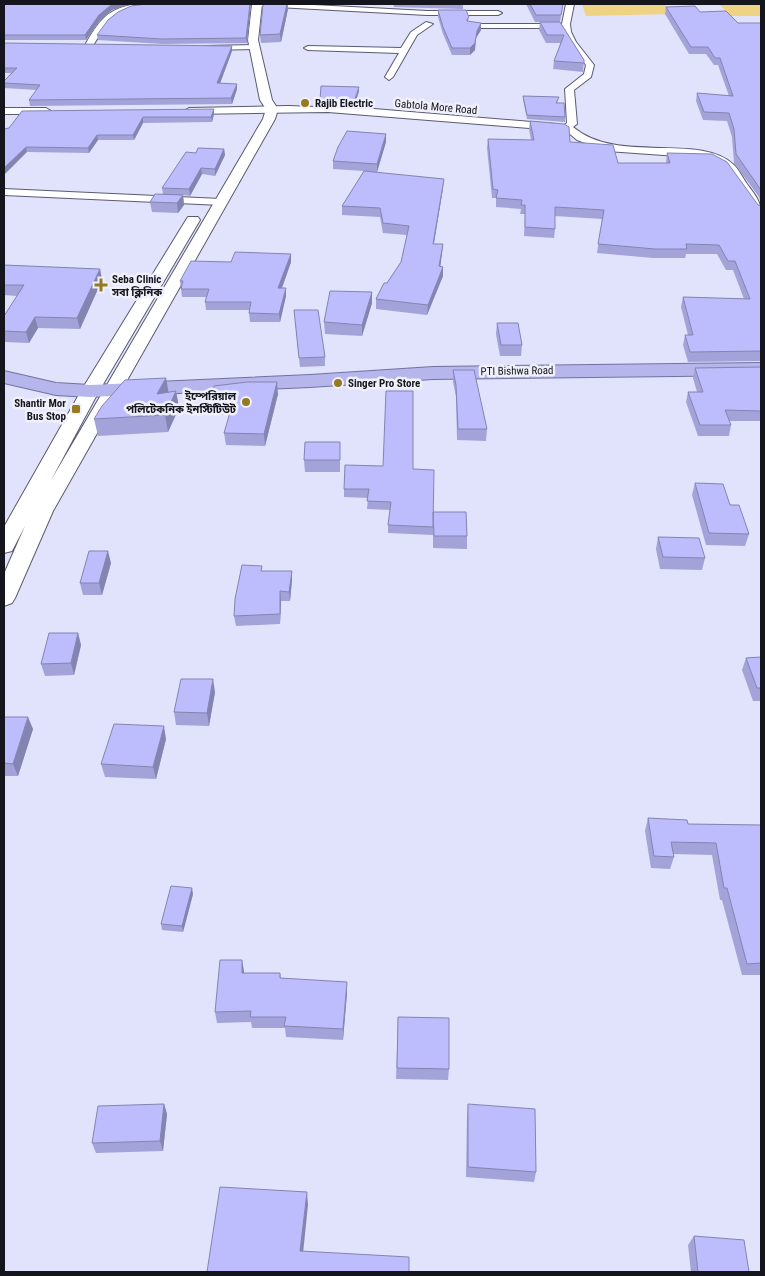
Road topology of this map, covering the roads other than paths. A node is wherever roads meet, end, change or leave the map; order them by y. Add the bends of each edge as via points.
1 (154, 4) edge
2 (258, 4) edge
3 (570, 4) edge
4 (427, 13) junction
5 (498, 13) dead end
6 (429, 24) junction
7 (438, 26) edge
8 (460, 26) edge
9 (566, 26) junction
10 (77, 44) edge
11 (89, 45) junction
12 (98, 45) edge
13 (254, 47) junction
14 (200, 48) edge
15 (308, 48) dead end
16 (404, 51) junction
17 (389, 77) dead end
18 (265, 106) junction
19 (4, 111) edge
20 (52, 111) edge
21 (179, 111) edge
22 (567, 127) junction
23 (4, 192) edge
24 (212, 202) junction
25 (761, 211) edge
26 (171, 255) junction
27 (190, 256) junction
28 (761, 369) edge
29 (4, 377) edge
30 (113, 390) junction
31 (90, 391) junction
32 (4, 546) edge
33 (5, 590) edge

1 - 11 street via 123,7 114,12 100,26
2 - 4 street
2 - 13 street via 252,40
3 - 9 street via 571,14
4 - 5 street
4 - 6 street
6 - 7 street
6 - 16 street via 414,34
8 - 9 street
9 - 22 street via 590,65 588,75 568,89 572,124
10 - 11 street
11 - 12 street
13 - 14 street
13 - 18 street
15 - 16 street
16 - 17 street
18 - 21 street, Gabtola More Road
18 - 22 street, Gabtola More Road
18 - 24 street via 269,119
19 - 20 street
22 - 25 street via 580,138 607,148 708,155 730,167
23 - 24 street
24 - 26 street
24 - 27 street
26 - 27 street
26 - 31 street
27 - 30 street
28 - 30 highway, PTI Bishwa Road via 433,373
29 - 31 highway, PTI Bishwa Road via 56,389
30 - 31 highway, PTI Bishwa Road
30 - 33 street via 43,511
31 - 32 street

